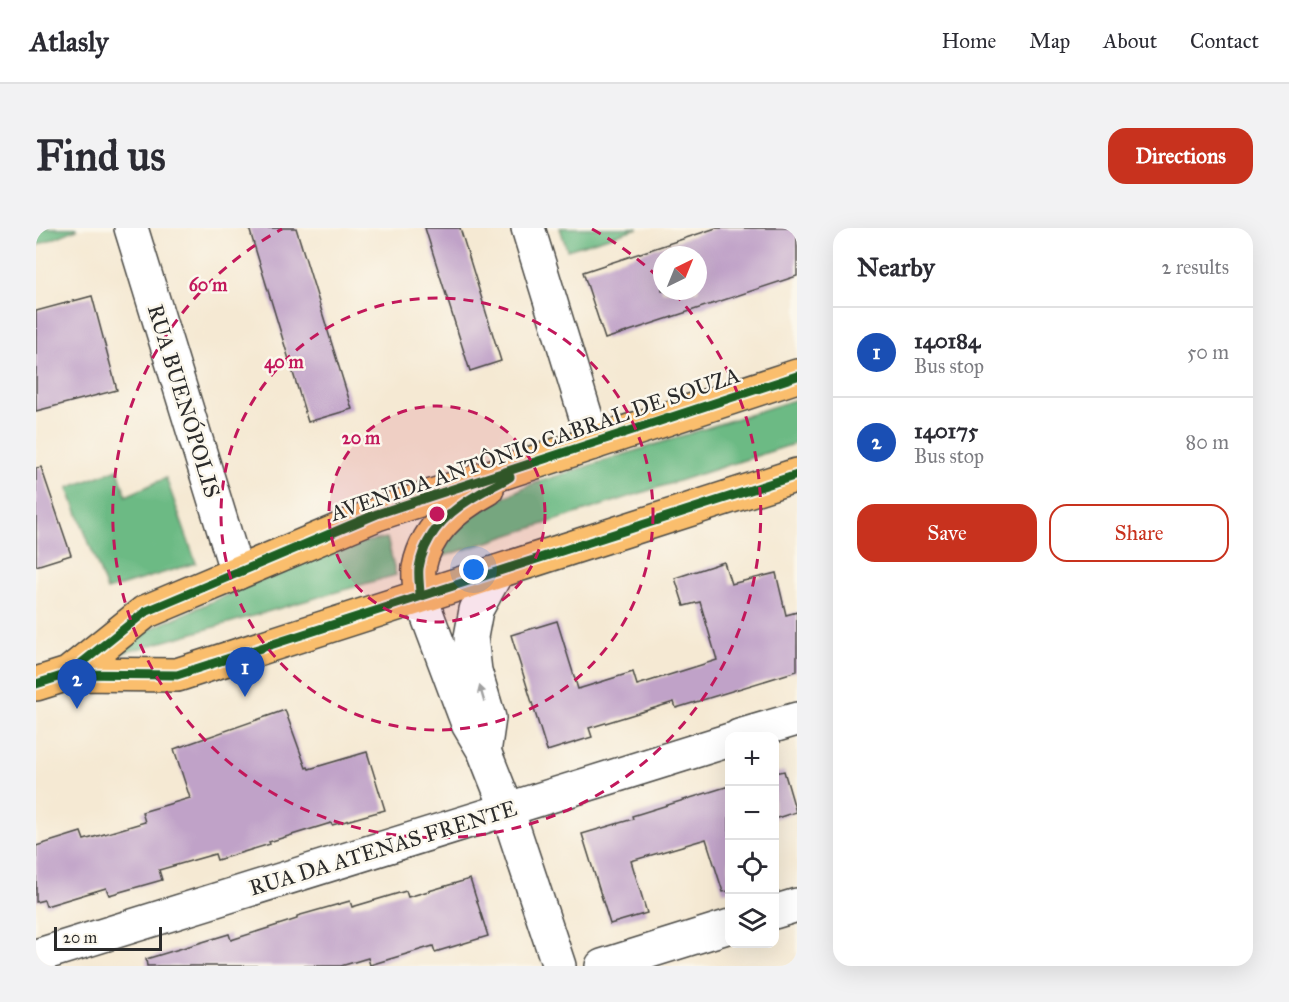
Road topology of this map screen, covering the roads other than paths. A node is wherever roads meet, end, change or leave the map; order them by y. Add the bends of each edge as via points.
1 (131, 228) edge
2 (528, 228) edge
3 (797, 376) edge
4 (594, 443) junction
5 (527, 465) junction
6 (797, 475) edge
7 (496, 572) junction
8 (237, 573) junction
9 (420, 596) junction
10 (68, 674) junction
11 (36, 684) edge
12 (797, 718) edge
13 (753, 732) edge
14 (725, 741) edge
15 (484, 751) junction
16 (507, 809) junction
17 (797, 905) edge
18 (779, 910) edge
19 (725, 927) edge
20 (36, 956) edge
21 (559, 966) edge
22 (603, 966) edge

1 - 8 street, RUA BUENÓPOLIS
2 - 4 street
3 - 4 main road, AVENIDA ANTÔNIO CABRAL DE SOUZA
4 - 5 main road, AVENIDA ANTÔNIO CABRAL DE SOUZA
5 - 8 main road, AVENIDA ANTÔNIO CABRAL DE SOUZA via 377,514
5 - 9 main road via 462,504 433,532 419,569
6 - 7 main road, AVENIDA ANTÔNIO CABRAL DE SOUZA
7 - 9 main road, AVENIDA ANTÔNIO CABRAL DE SOUZA
15 -> 7 street via 489,718 471,637 476,610
8 - 10 main road, AVENIDA ANTÔNIO CABRAL DE SOUZA via 145,612
9 - 10 main road, AVENIDA ANTÔNIO CABRAL DE SOUZA via 177,675
9 - 15 street via 468,724
10 - 11 main road, AVENIDA ANTÔNIO CABRAL DE SOUZA
12 - 13 street
14 - 16 street, RUA DA ATENAS FRENTE
15 - 16 street
16 - 20 street, RUA DA ATENAS FRENTE
16 - 21 street
17 - 18 street
19 - 22 street

